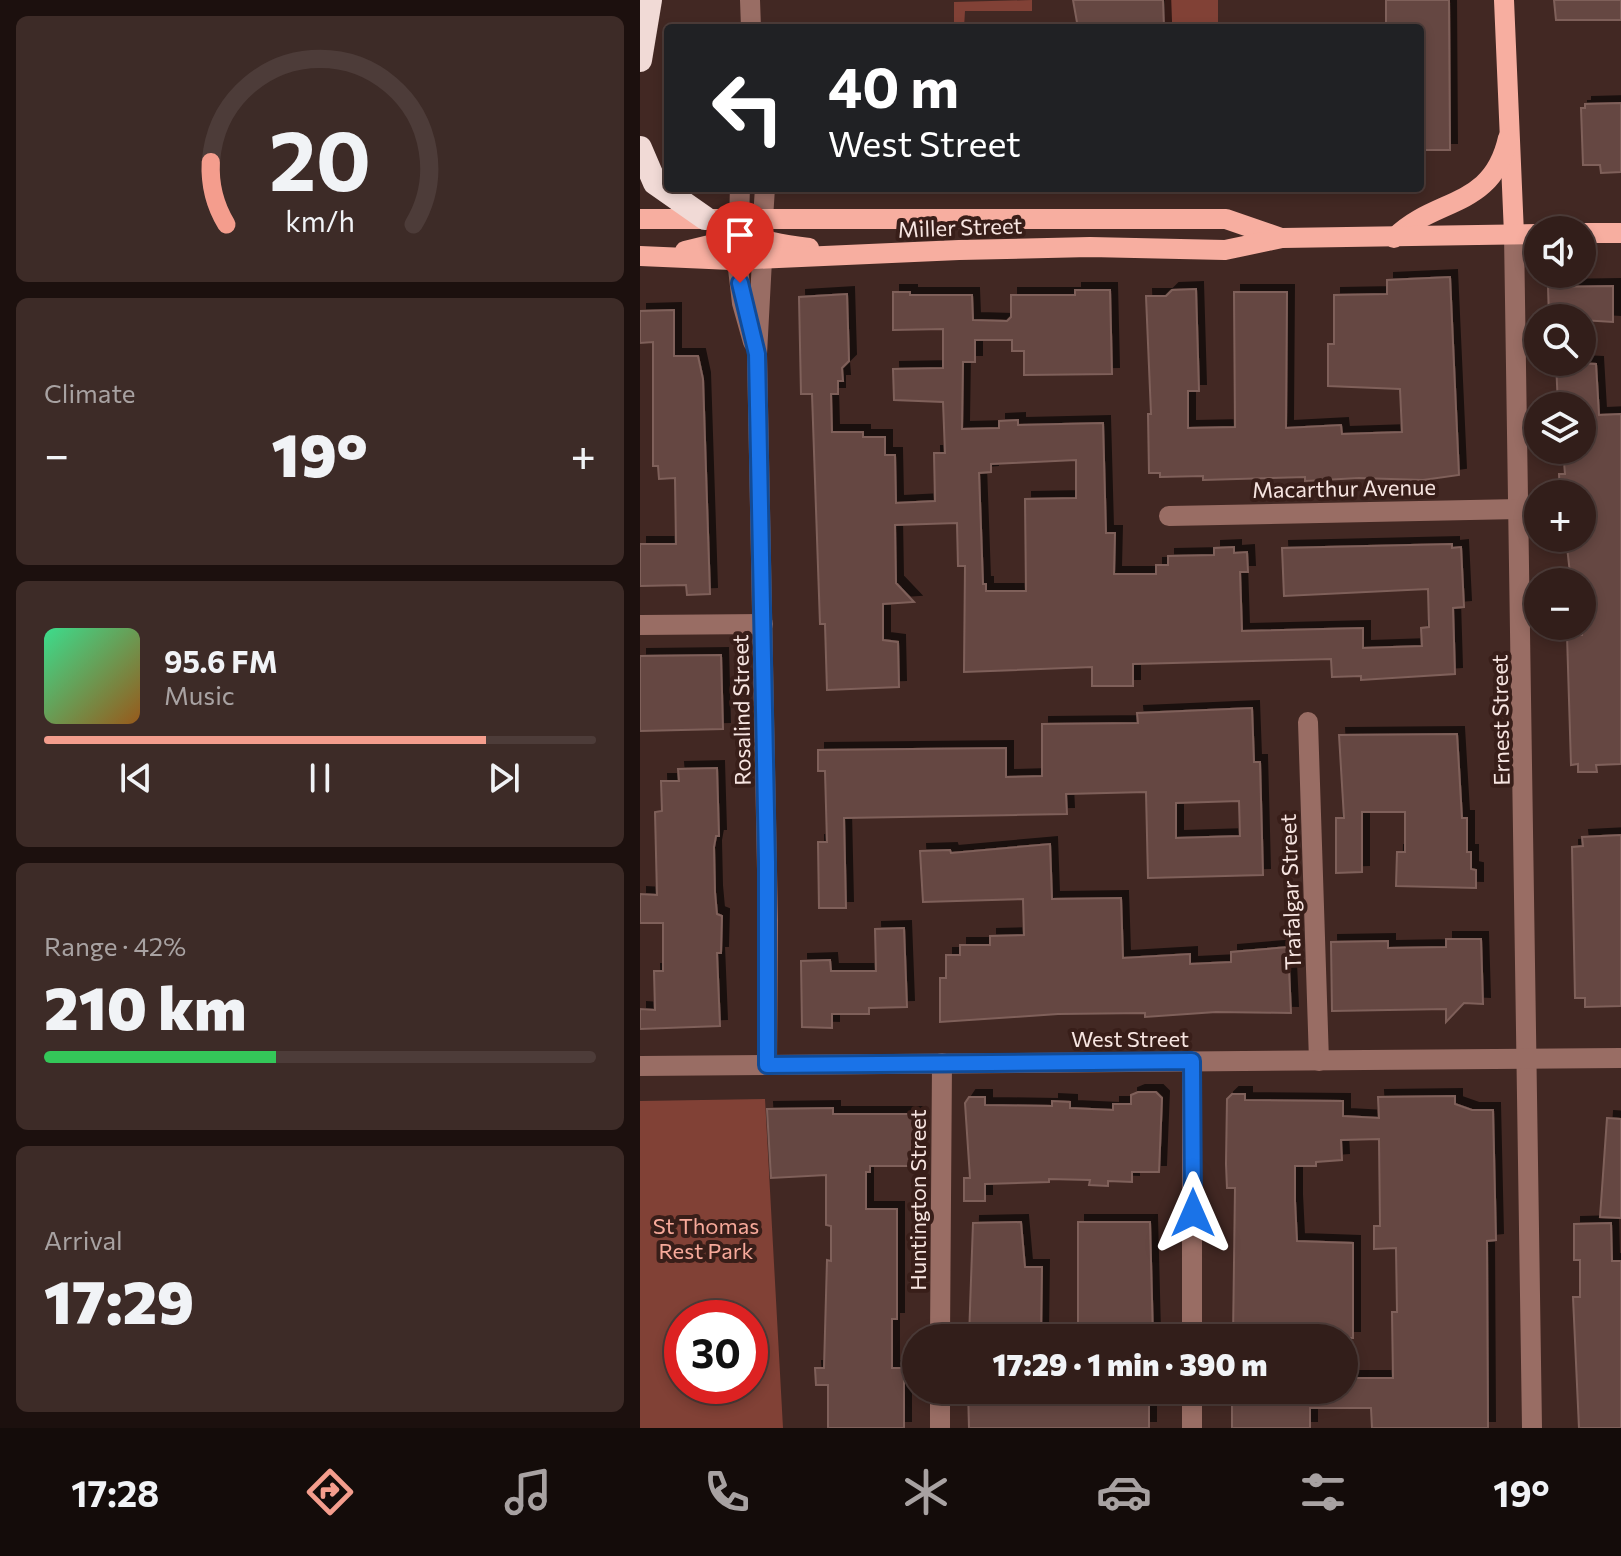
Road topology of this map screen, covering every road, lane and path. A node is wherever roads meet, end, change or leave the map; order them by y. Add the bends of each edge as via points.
1 (650, 0) edge
2 (750, 0) edge
3 (1507, 4) edge
4 (751, 24) edge
5 (640, 60) edge
6 (1511, 124) junction
7 (640, 148) edge
8 (664, 191) edge
9 (665, 192) edge
10 (741, 192) edge
11 (763, 192) edge
12 (705, 218) junction
13 (640, 219) edge
14 (750, 222) junction
15 (1596, 233) edge
16 (1621, 233) edge
17 (1514, 234) junction
18 (1524, 234) edge
19 (1282, 238) junction
20 (1394, 238) junction
21 (640, 256) edge
22 (840, 256) junction
23 (662, 257) junction
24 (737, 260) junction
25 (762, 260) junction
26 (757, 354) junction
27 (1520, 509) junction
28 (1169, 516) dead end
29 (763, 624) junction
30 (640, 625) edge
31 (1308, 722) dead end
32 (1621, 1058) edge
33 (1529, 1059) junction
34 (1192, 1061) junction
35 (1319, 1061) junction
36 (942, 1063) junction
37 (767, 1065) junction
38 (640, 1066) edge
39 (940, 1324) edge
40 (1192, 1324) edge
41 (940, 1404) edge
42 (1192, 1404) edge
43 (940, 1428) edge
44 (1192, 1428) edge
45 (1532, 1428) edge

1 - 5 highway
2 - 4 street
3 - 6 main road, Ernest Street
6 - 17 main road, Ernest Street
6 - 20 main road via 1499,161 1477,191 1428,212
7 - 8 highway
9 - 12 highway
10 - 14 street
11 - 14 street
12 - 13 main road, Miller Street
12 - 14 main road, Miller Street
14 - 19 main road, Miller Street via 1226,219
14 - 22 main road via 767,241
14 - 23 main road via 717,244
15 - 16 main road
17 - 18 main road, Miller Street
17 - 20 main road, Miller Street
17 - 27 street, Ernest Street
19 - 20 main road, Miller Street
19 - 22 main road, Miller Street via 1225,250 1075,247
21 - 23 main road, Miller Street
22 - 25 main road, Miller Street
23 - 24 main road, Miller Street
24 - 25 main road, Miller Street
24 - 26 street, Rosalind Street via 742,303
25 - 26 street, Rosalind Street
26 - 29 street, Rosalind Street
27 - 28 street, Macarthur Avenue
27 - 33 street, Ernest Street
29 - 30 street
29 - 37 street, Rosalind Street
31 - 35 street, Trafalgar Street
32 - 33 street, West Street
33 - 35 street, West Street
33 - 45 street, Ernest Street
34 - 35 street, West Street
34 - 36 street, West Street
34 - 40 street
36 - 37 street, West Street
36 - 39 street, Huntington Street
37 - 38 street, West Street
41 - 43 street
42 - 44 street

